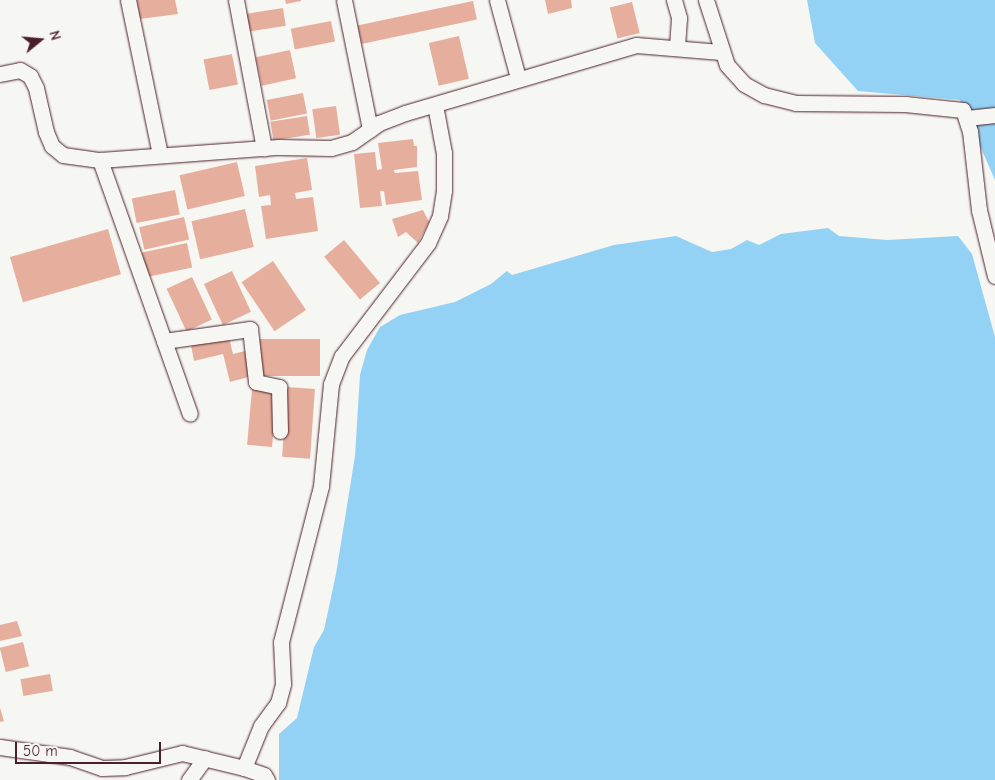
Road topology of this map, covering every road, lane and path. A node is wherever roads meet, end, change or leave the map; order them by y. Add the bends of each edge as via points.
1 (128, 0) edge
2 (236, 0) edge
3 (344, 0) edge
4 (497, 0) edge
5 (674, 0) edge
6 (706, 0) edge
7 (677, 48) junction
8 (721, 52) junction
9 (0, 74) edge
10 (518, 78) junction
11 (435, 105) junction
12 (995, 115) edge
13 (967, 118) junction
14 (370, 129) junction
15 (264, 148) junction
16 (160, 154) junction
17 (100, 160) junction
18 (995, 276) edge
19 (164, 342) junction
20 (190, 414) dead end
21 (280, 431) dead end
22 (0, 747) edge
23 (205, 758) junction
24 (244, 768) junction
25 (188, 780) edge
26 (267, 780) edge

1 - 16 street
2 - 15 street
3 - 14 street
4 - 10 street
5 - 7 street via 679,18
6 - 8 street
7 - 8 street
7 - 10 street via 636,45
8 - 13 street via 735,77 778,101 957,108
9 - 17 street via 20,70 30,76 52,146 63,155
10 - 11 street
11 - 14 street via 405,113
11 - 24 street via 444,153 440,216 428,242 342,356 331,384 320,486 281,642 283,684 278,703 261,726
12 - 13 street
13 - 18 street via 979,210
14 - 15 street via 352,142 331,148
15 - 16 street
16 - 17 street
17 - 19 street
19 - 20 street
19 - 21 street via 250,329 256,382 279,387
22 - 23 street via 70,757 102,768 125,767 182,753
23 - 24 street
23 - 25 street
24 - 26 street via 264,775

